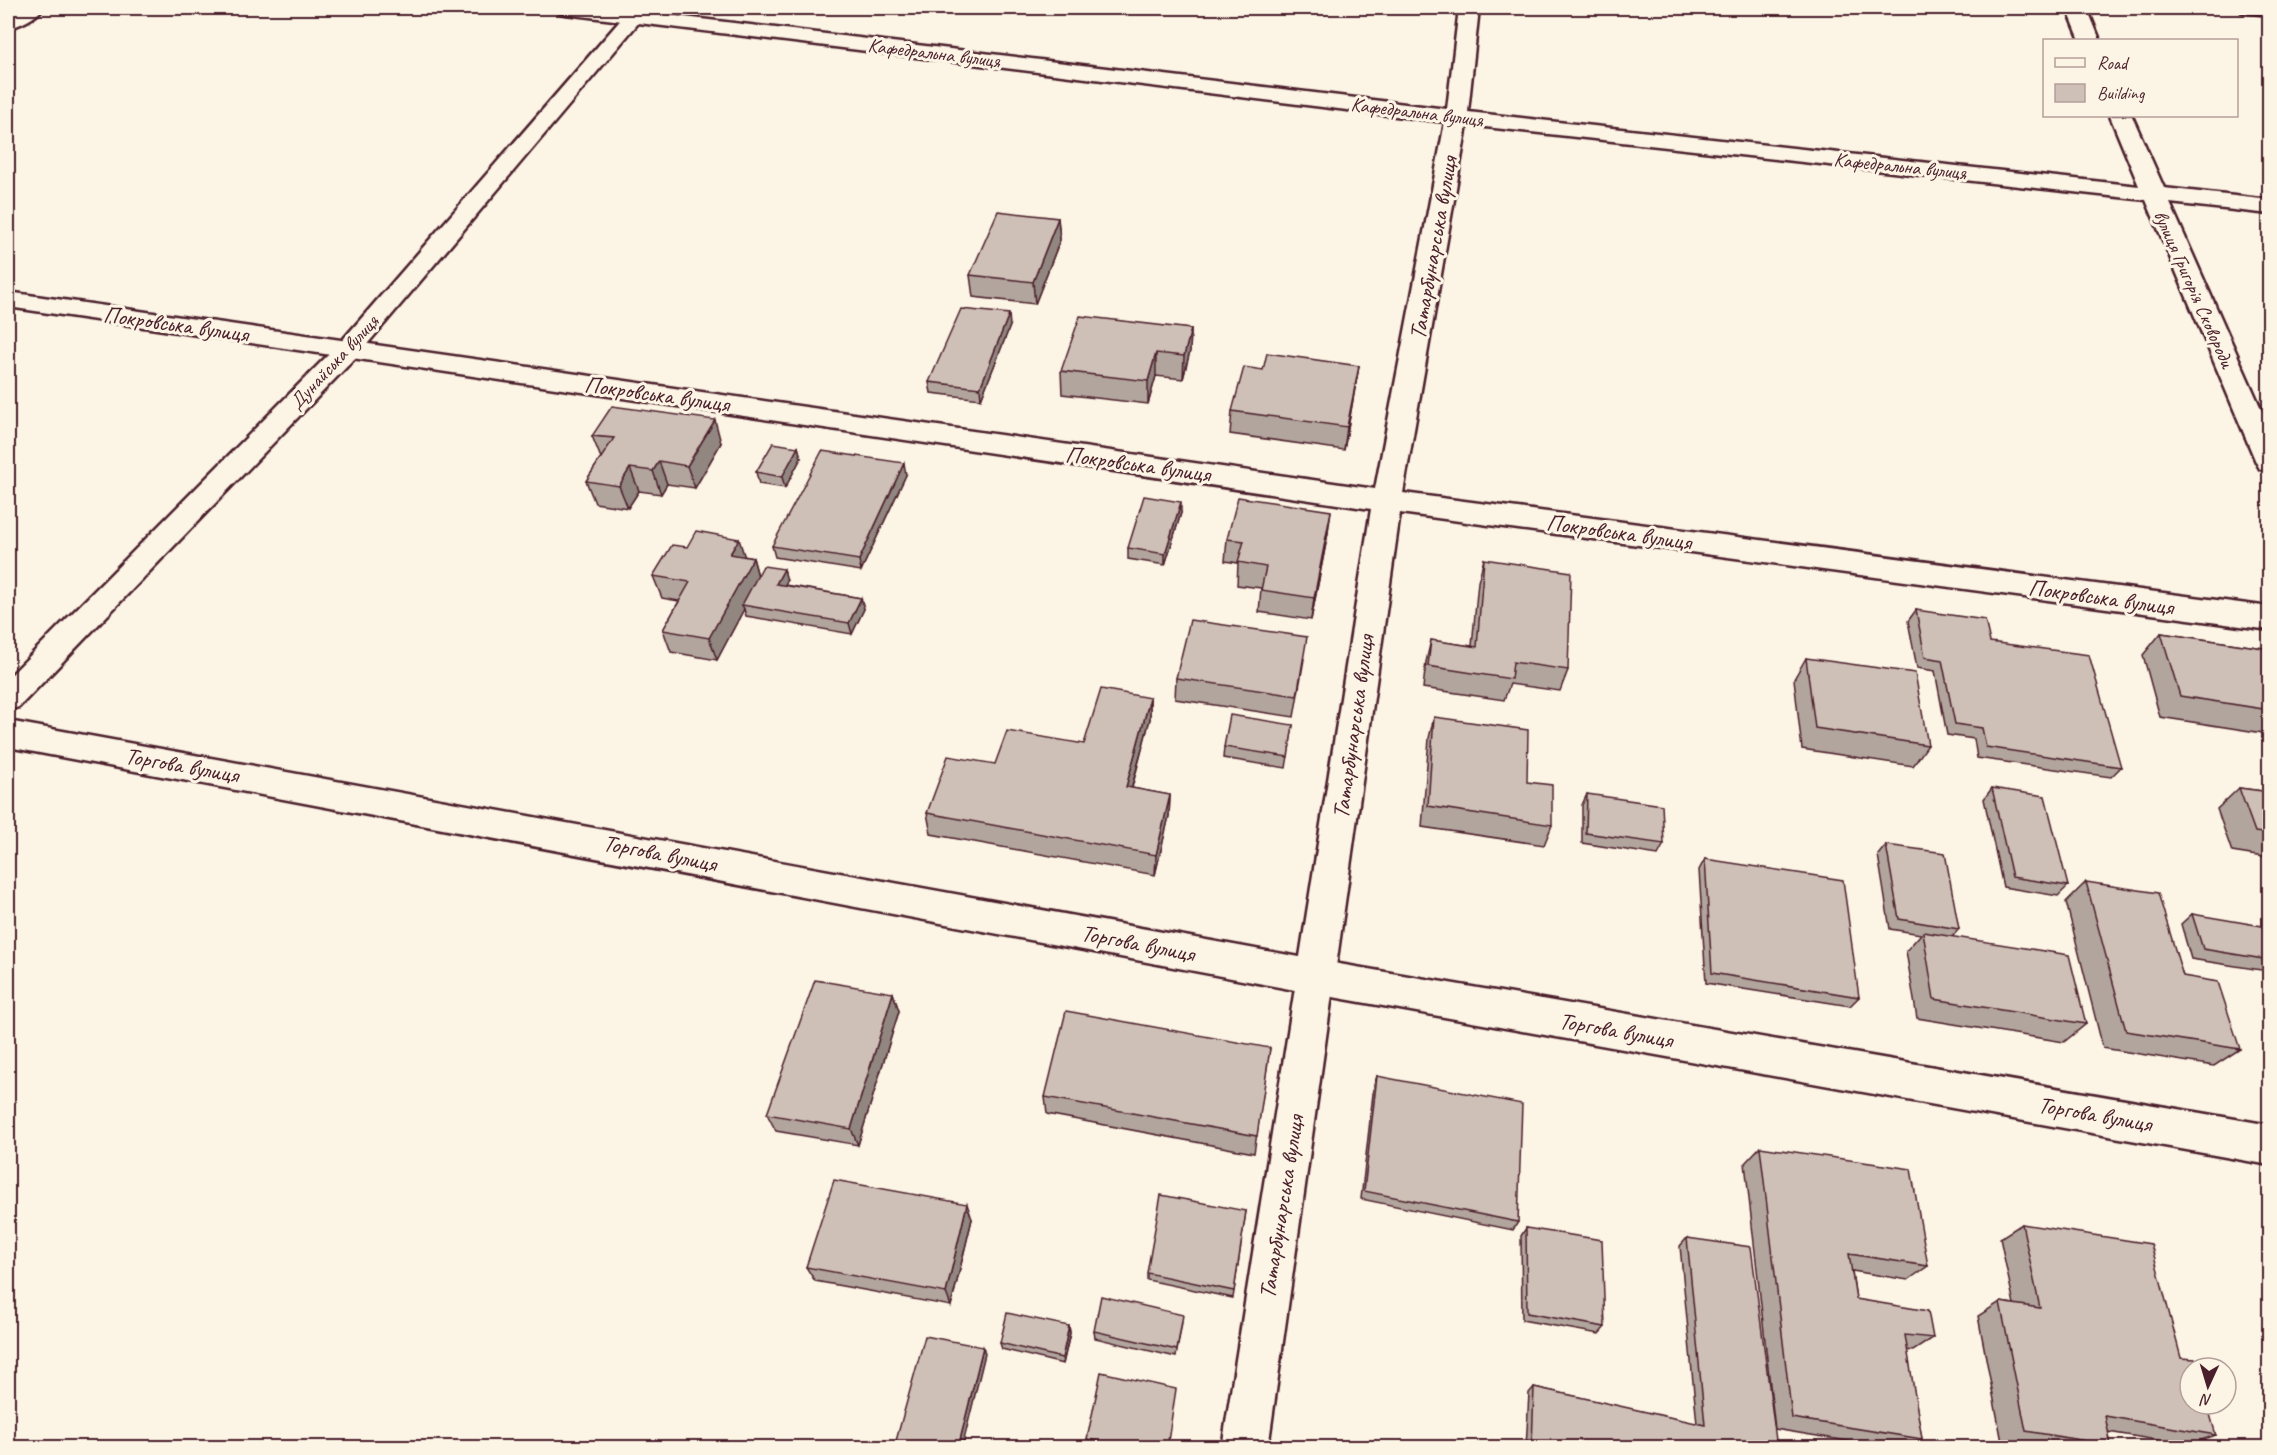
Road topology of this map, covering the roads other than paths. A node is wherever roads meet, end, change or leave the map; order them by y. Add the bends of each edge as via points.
1 (33, 8) edge
2 (565, 8) edge
3 (1468, 8) edge
4 (2077, 8) edge
5 (2249, 8) edge
6 (2270, 9) edge
7 (638, 12) edge
8 (8, 22) edge
9 (2090, 39) edge
10 (1457, 117) junction
11 (2121, 117) edge
12 (2152, 193) junction
13 (2270, 207) edge
14 (8, 299) edge
15 (349, 349) junction
16 (2270, 462) edge
17 (1387, 501) junction
18 (2270, 619) edge
19 (8, 698) edge
20 (8, 734) edge
21 (1316, 977) junction
22 (2270, 1145) edge
23 (1245, 1448) edge

1 - 8 street
2 - 7 street, Кафедральна вулиця
3 - 10 street, Татарбунарська вулиця
4 - 9 street
5 - 6 street
7 - 10 street, Кафедральна вулиця
7 - 15 street, Дунайська вулиця
10 - 12 street, Кафедральна вулиця
10 - 17 street, Татарбунарська вулиця
11 - 12 street, вулиця Григорія Сковороди
12 - 13 street, Кафедральна вулиця
12 - 16 street, вулиця Григорія Сковороди
14 - 15 street, Покровська вулиця
15 - 17 street, Покровська вулиця
15 - 19 street, Дунайська вулиця
17 - 18 street, Покровська вулиця
17 - 21 street, Татарбунарська вулиця
20 - 21 street, Торгова вулиця
21 - 22 street, Торгова вулиця
21 - 23 street, Татарбунарська вулиця

